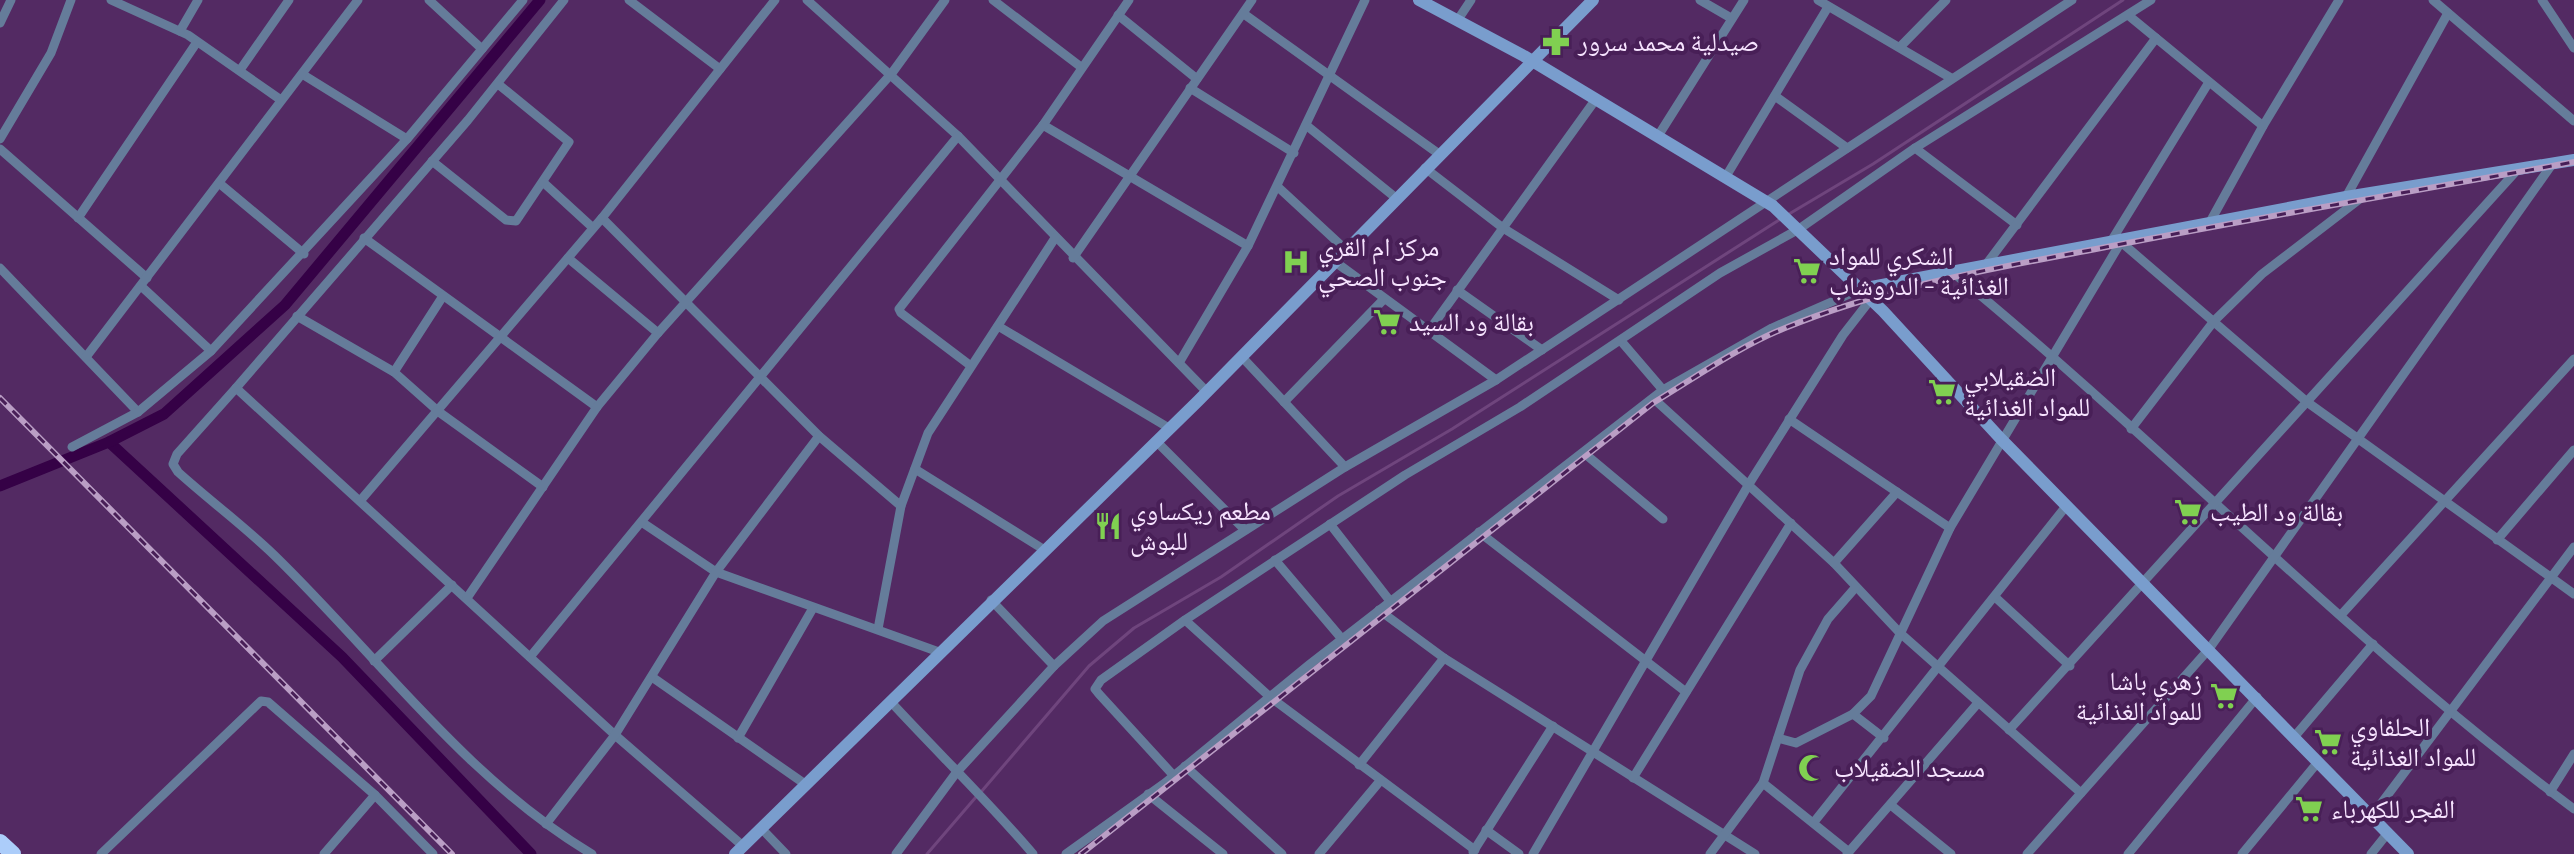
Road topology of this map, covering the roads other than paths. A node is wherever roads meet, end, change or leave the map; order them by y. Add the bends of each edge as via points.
1 (11, 0) edge
2 (71, 0) edge
3 (111, 0) edge
4 (198, 0) edge
5 (289, 0) edge
6 (358, 0) edge
7 (429, 0) edge
8 (564, 0) edge
9 (629, 0) edge
10 (775, 0) edge
11 (807, 0) edge
12 (945, 0) edge
13 (993, 0) edge
14 (1129, 0) edge
15 (1252, 0) edge
16 (1365, 0) edge
17 (1419, 0) edge
18 (1471, 0) edge
19 (1593, 0) edge
20 (1700, 0) edge
21 (1744, 0) edge
22 (1818, 0) edge
23 (1946, 0) edge
24 (2072, 0) edge
25 (2151, 0) edge
26 (2339, 0) edge
27 (2433, 0) edge
28 (2542, 0) edge
29 (517, 2) edge
30 (1828, 7) junction
31 (2448, 13) junction
32 (1244, 14) junction
33 (1118, 15) junction
34 (2128, 15) junction
35 (1731, 18) junction
36 (1457, 21) junction
37 (0, 23) edge
38 (180, 31) junction
39 (2156, 38) junction
40 (197, 42) junction
41 (1900, 47) junction
42 (2574, 48) edge
43 (482, 49) junction
44 (1530, 61) junction
45 (1081, 67) junction
46 (720, 69) junction
47 (240, 70) junction
48 (892, 73) junction
49 (302, 74) junction
50 (1329, 76) junction
51 (1951, 78) junction
52 (2209, 82) junction
53 (1193, 83) junction
54 (498, 84) junction
55 (1775, 96) junction
56 (1596, 99) junction
57 (281, 100) junction
58 (2574, 121) edge
59 (1043, 125) junction
60 (1306, 125) junction
61 (2263, 126) junction
62 (958, 136) junction
63 (1658, 136) junction
64 (0, 139) edge
65 (407, 139) junction
66 (1847, 148) junction
67 (1915, 148) junction
68 (0, 149) edge
69 (1294, 153) junction
70 (1439, 154) junction
71 (432, 161) junction
72 (2553, 163) junction
73 (2572, 163) edge
74 (2522, 166) junction
75 (1425, 168) junction
76 (1725, 178) junction
77 (1129, 179) junction
78 (999, 182) junction
79 (219, 183) junction
80 (544, 183) junction
81 (1278, 187) junction
82 (2368, 193) junction
83 (2346, 197) junction
84 (1396, 198) junction
85 (1770, 204) junction
86 (78, 218) junction
87 (602, 218) junction
88 (2210, 222) junction
89 (2017, 225) junction
90 (592, 227) junction
91 (1796, 227) junction
92 (1503, 228) junction
93 (364, 238) junction
94 (1055, 238) junction
95 (2116, 242) junction
96 (1248, 246) junction
97 (1345, 249) junction
98 (304, 254) junction
99 (568, 258) junction
100 (1073, 258) junction
101 (1334, 261) junction
102 (1985, 266) junction
103 (0, 268) edge
104 (1951, 271) junction
105 (144, 282) junction
106 (1457, 290) junction
107 (1866, 294) junction
108 (443, 296) junction
109 (1384, 299) junction
110 (1619, 300) junction
111 (688, 303) junction
112 (297, 316) junction
113 (2214, 321) junction
114 (998, 326) junction
115 (1428, 332) junction
116 (658, 333) junction
117 (499, 338) junction
118 (1621, 341) junction
119 (1542, 350) junction
120 (211, 351) junction
121 (1241, 356) junction
122 (86, 357) junction
123 (2053, 357) junction
124 (2574, 359) edge
125 (1179, 363) junction
126 (971, 366) junction
127 (394, 372) junction
128 (760, 375) junction
129 (1496, 380) junction
130 (236, 388) junction
131 (1663, 390) junction
132 (1206, 391) junction
133 (1654, 399) junction
134 (1284, 402) junction
135 (2307, 402) junction
136 (597, 407) junction
137 (138, 412) junction
138 (439, 412) junction
139 (1789, 419) junction
140 (1169, 428) junction
141 (2131, 429) junction
142 (819, 436) junction
143 (2001, 439) junction
144 (2361, 439) junction
145 (1156, 441) junction
146 (72, 447) dead end
147 (2574, 450) edge
148 (1584, 453) junction
149 (1345, 467) junction
150 (915, 469) junction
151 (1749, 484) junction
152 (543, 487) junction
153 (1897, 492) junction
154 (360, 501) junction
155 (2445, 502) junction
156 (2214, 504) junction
157 (2067, 505) junction
158 (901, 506) junction
159 (1663, 519) dead end
160 (643, 523) junction
161 (1791, 523) junction
162 (1330, 524) junction
163 (1950, 528) junction
164 (1245, 530) junction
165 (1479, 532) junction
166 (2497, 540) junction
167 (2574, 547) edge
168 (1043, 549) junction
169 (2276, 559) junction
170 (1275, 560) junction
171 (1834, 563) junction
172 (716, 572) junction
173 (2550, 577) junction
174 (2144, 584) junction
175 (452, 585) junction
176 (1855, 588) junction
177 (2574, 594) edge
178 (1995, 597) junction
179 (467, 598) junction
180 (991, 600) junction
181 (1390, 601) junction
182 (813, 608) junction
183 (1379, 610) junction
184 (2341, 615) junction
185 (1185, 620) junction
186 (878, 629) junction
187 (1899, 632) junction
188 (1342, 639) junction
189 (2373, 644) junction
190 (2209, 649) junction
191 (939, 652) junction
192 (530, 657) junction
193 (1444, 658) junction
194 (374, 661) junction
195 (1646, 662) junction
196 (1054, 666) junction
197 (2070, 666) junction
198 (1937, 667) junction
199 (652, 677) junction
200 (1686, 692) junction
201 (1270, 697) junction
202 (2257, 697) junction
203 (891, 702) junction
204 (1978, 703) junction
205 (2448, 712) junction
206 (1853, 714) junction
207 (1553, 726) junction
208 (2009, 730) junction
209 (615, 735) junction
210 (2295, 736) junction
211 (738, 738) junction
212 (1778, 738) junction
213 (1884, 738) junction
214 (1594, 752) junction
215 (2574, 754) edge
216 (2318, 762) junction
217 (1359, 765) junction
218 (1185, 766) junction
219 (1174, 776) junction
220 (960, 777) junction
221 (1633, 778) junction
222 (1380, 781) junction
223 (1763, 783) junction
224 (805, 784) junction
225 (2550, 792) junction
226 (2081, 793) junction
227 (1148, 794) junction
228 (375, 795) junction
229 (1892, 806) junction
230 (2574, 809) edge
231 (2371, 817) junction
232 (1814, 822) junction
233 (546, 824) junction
234 (761, 828) junction
235 (1486, 830) junction
236 (2387, 834) junction
237 (1725, 835) junction
238 (0, 842) edge
239 (1076, 846) junction
240 (739, 850) edge
241 (1473, 852) edge
242 (431, 853) edge
243 (1848, 853) edge
244 (13, 854) edge
245 (101, 854) edge
246 (324, 854) edge
247 (592, 854) edge
248 (786, 854) edge
249 (896, 854) edge
250 (1033, 854) edge
251 (1066, 854) edge
252 (1086, 854) edge
253 (1223, 854) edge
254 (1282, 854) edge
255 (1319, 854) edge
256 (1519, 854) edge
257 (1533, 854) edge
258 (1710, 854) edge
259 (1755, 854) edge
260 (1951, 854) edge
261 (2027, 854) edge
262 (2128, 854) edge
263 (2242, 854) edge
264 (2371, 854) edge
265 (2408, 854) edge

1 - 37 street
2 - 64 street via 51,53
3 - 38 street
4 - 38 street
5 - 47 street
6 - 49 street
7 - 43 street
8 - 54 street
9 - 46 street
10 - 46 street
11 - 48 street
12 - 48 street
13 - 45 street
14 - 33 street
15 - 32 street
16 - 50 street
17 - 36 street
18 - 36 street
19 - 44 street
20 - 35 street
21 - 35 street
22 - 30 street
23 - 41 street
24 - 51 street
25 - 34 street
26 - 61 street
27 - 31 street
28 - 42 street
29 - 43 street
30 - 41 street
30 - 55 street
31 - 58 street
31 - 83 street
32 - 50 street
32 - 53 street
33 - 45 street
33 - 53 street
34 - 39 street
34 - 67 street
35 - 63 street
36 - 44 street
38 - 40 street
39 - 52 street
39 - 89 street
40 - 47 street
40 - 86 street
41 - 51 street
43 - 65 street
44 - 56 street
44 - 70 street
45 - 59 street
46 - 87 street
47 - 57 street
48 - 62 street
48 - 111 street
49 - 57 street
49 - 65 street
50 - 60 street
50 - 70 street
51 - 66 street
52 - 61 street
52 - 95 street
53 - 69 street
53 - 77 street
54 - 71 street
54 - 80 street via 568,139
55 - 66 street
55 - 76 street
56 - 63 street
56 - 92 street
57 - 79 street
59 - 77 street
59 - 78 street
60 - 69 street
60 - 84 street
61 - 88 street
62 - 78 street
62 - 128 street
63 - 76 street
65 - 98 street
66 - 85 street
67 - 89 street
67 - 91 street
68 - 86 street
69 - 81 street
70 - 75 street
71 - 80 street via 510,222
71 - 93 street
72 - 73 street
72 - 74 street
72 - 144 street
74 - 82 street
74 - 135 street
75 - 84 street
75 - 92 street
76 - 85 street
77 - 96 street
77 - 100 street
78 - 94 street
78 - 126 street via 899,310
79 - 98 street
79 - 105 street
80 - 90 street
81 - 96 street
81 - 97 street
82 - 83 street
82 - 113 street via 2262,274
83 - 88 street
84 - 97 street
85 - 91 street
85 - 110 street
86 - 105 street
87 - 90 street
87 - 111 street
88 - 95 street
89 - 102 street
90 - 99 street
91 - 107 street
91 - 118 street
92 - 106 street
92 - 110 street
93 - 108 street
93 - 112 street
94 - 100 street
94 - 114 street
95 - 102 street
95 - 113 street
95 - 123 street
96 - 125 street
97 - 101 street
98 - 120 street
99 - 116 street
99 - 117 street
100 - 125 street
101 - 109 street
101 - 121 street
102 - 104 street
103 - 122 street
104 - 107 street
104 - 123 street
105 - 120 street
105 - 122 street
106 - 115 street
106 - 119 street
107 - 131 street via 1772,328
107 - 139 street
107 - 143 street
108 - 117 street
108 - 127 street
109 - 115 street
109 - 134 street
110 - 119 street
111 - 116 street
111 - 128 street
112 - 127 street
112 - 130 street
113 - 135 street
113 - 141 street
114 - 126 street
114 - 140 street
115 - 129 street
116 - 136 street
117 - 136 street
117 - 138 street
118 - 131 street
118 - 162 street
119 - 129 street
120 - 137 street
121 - 132 street
121 - 134 street
122 - 137 street
123 - 141 street
123 - 143 street
124 - 155 street
125 - 132 street
126 - 150 street via 928,433
127 - 138 street
128 - 142 street
128 - 160 street
129 - 149 street
130 - 154 street
130 - 194 street via 173,464 274,555
131 - 133 street
132 - 140 street
133 - 148 street
133 - 151 street
134 - 149 street
135 - 144 street
135 - 156 street
136 - 152 street
137 - 146 street
138 - 152 street
138 - 154 street
139 - 151 street
139 - 153 street
140 - 145 street
141 - 156 street
142 - 158 street
142 - 172 street
143 - 157 street
143 - 163 street
144 - 155 street
144 - 169 street
145 - 164 street
145 - 168 street
147 - 166 street
148 - 159 street
148 - 165 street
149 - 164 street
150 - 158 street
150 - 168 street
151 - 161 street
151 - 195 street
152 - 179 street
153 - 163 street
153 - 171 street
154 - 175 street
155 - 166 street
155 - 184 street
156 - 169 street
156 - 174 street
157 - 174 street
157 - 178 street
158 - 186 street
160 - 172 street
160 - 192 street
161 - 171 street
161 - 200 street
162 - 170 street
162 - 181 street
163 - 187 street
164 - 196 street via 1103,621
165 - 181 street
165 - 195 street
166 - 173 street
167 - 173 street
168 - 180 street
169 - 184 street
169 - 190 street
170 - 185 street
170 - 188 street
171 - 176 street
172 - 182 street
172 - 199 street
173 - 177 street
173 - 205 street
174 - 190 street
174 - 197 street
175 - 179 street
175 - 194 street
176 - 187 street
176 - 212 street via 1812,645
178 - 197 street
178 - 198 street
179 - 192 street
180 - 191 street
180 - 196 street
181 - 183 street
182 - 186 street
182 - 211 street
183 - 188 street
183 - 193 street
184 - 189 street
185 - 201 street
185 - 219 street via 1095,689
186 - 191 street
187 - 198 street
187 - 206 street via 1871,696
188 - 201 street
189 - 205 street
189 - 210 street
190 - 202 street
190 - 226 street
191 - 203 street
192 - 209 street
193 - 207 street
193 - 217 street
194 - 233 street via 461,749
195 - 200 street
195 - 214 street
196 - 220 street
197 - 208 street
198 - 204 street
198 - 213 street
199 - 209 street
199 - 211 street
200 - 221 street
201 - 217 street
201 - 218 street
202 - 210 street
202 - 262 street
203 - 220 street
203 - 224 street
204 - 208 street
204 - 229 street
205 - 225 street
205 - 231 street
206 - 212 street via 1796,743
206 - 213 street
207 - 214 street
207 - 235 street
208 - 226 street
209 - 233 street
209 - 240 street
210 - 216 street
211 - 224 street
212 - 223 street
213 - 232 street
214 - 221 street
214 - 257 street
215 - 225 street
216 - 231 street
216 - 263 street
217 - 222 street
218 - 219 street
218 - 254 street
219 - 227 street
220 - 249 street
220 - 250 street
221 - 237 street
222 - 241 street
222 - 255 street
223 - 232 street
223 - 237 street
224 - 234 street
225 - 230 street
226 - 261 street
227 - 239 street
227 - 253 street
228 - 242 street
228 - 245 street via 261,701
228 - 246 street
229 - 243 street
229 - 260 street
231 - 236 street
232 - 243 street
233 - 247 street
234 - 240 street
234 - 248 street
235 - 241 street
235 - 256 street
236 - 264 street
236 - 265 street
237 - 258 street
237 - 259 street
238 - 244 highway
239 - 251 street
239 - 252 street

